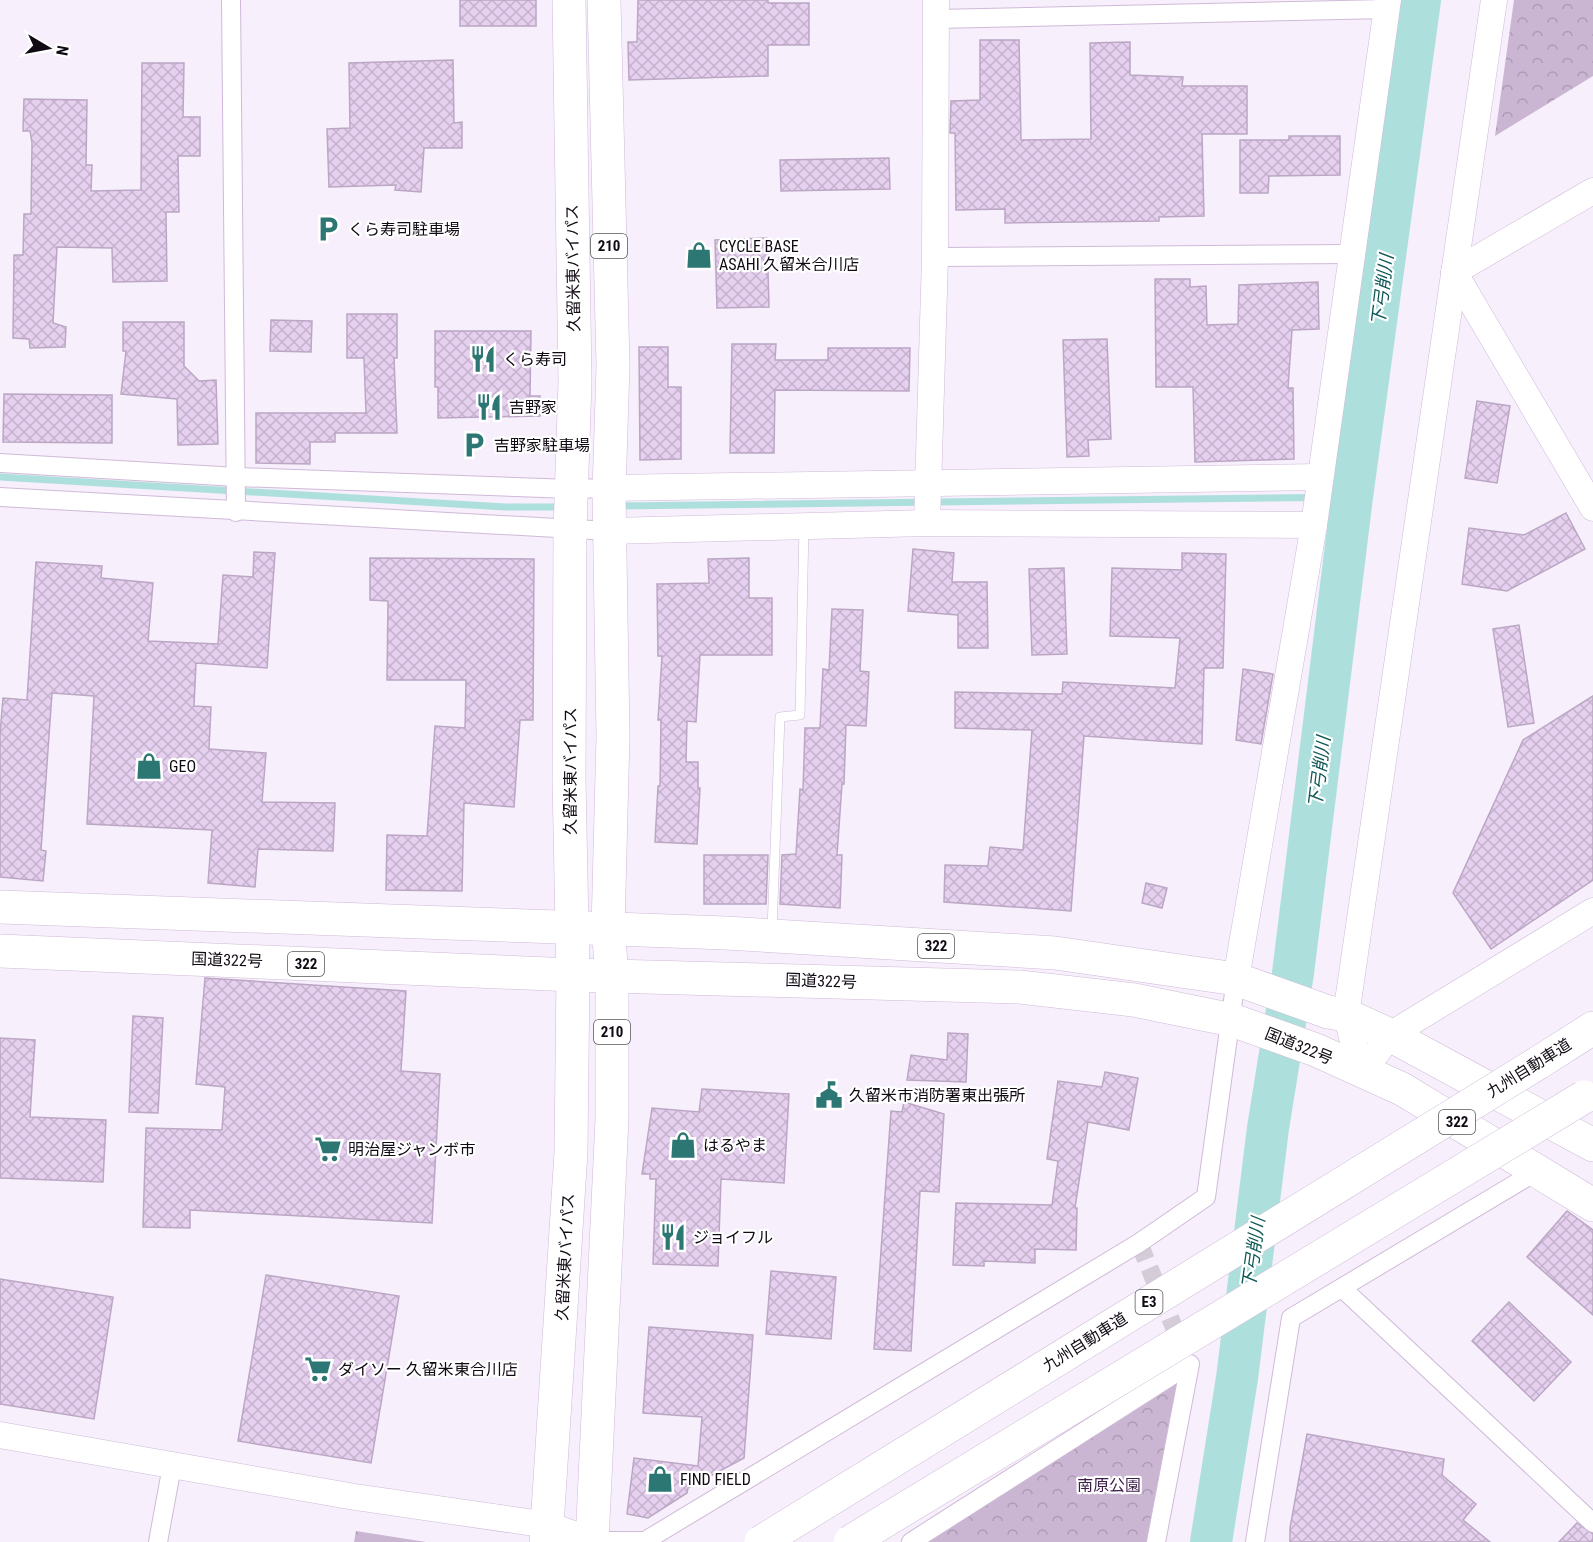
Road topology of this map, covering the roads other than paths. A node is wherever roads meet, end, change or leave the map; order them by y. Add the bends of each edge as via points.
1 (231, 0) edge
2 (569, 0) edge
3 (604, 0) edge
4 (1494, 0) edge
5 (1388, 4) edge
6 (936, 9) edge
7 (1593, 191) edge
8 (1352, 254) junction
9 (935, 257) junction
10 (1454, 272) junction
11 (0, 463) edge
12 (237, 477) junction
13 (1320, 477) junction
14 (928, 482) junction
15 (0, 497) edge
16 (571, 508) junction
17 (609, 508) junction
18 (1593, 508) edge
19 (236, 512) junction
20 (927, 523) junction
21 (1314, 525) junction
22 (804, 526) junction
23 (0, 907) edge
24 (1593, 911) edge
25 (572, 929) junction
26 (608, 929) junction
27 (772, 936) junction
28 (0, 951) edge
29 (612, 974) junction
30 (573, 975) junction
31 (1249, 982) junction
32 (1337, 1014) junction
33 (1243, 1024) junction
34 (1593, 1028) edge
35 (1390, 1035) junction
36 (1362, 1073) junction
37 (1588, 1094) edge
38 (1593, 1145) edge
39 (1537, 1171) junction
40 (1593, 1205) edge
41 (1342, 1288) junction
42 (0, 1435) edge
43 (172, 1466) junction
44 (1593, 1523) edge
45 (547, 1534) edge
46 (646, 1541) edge
47 (158, 1542) edge
48 (592, 1542) edge
49 (761, 1542) edge
50 (850, 1542) edge
51 (910, 1542) edge
52 (1156, 1542) edge
53 (1255, 1542) edge

1 - 12 street
2 - 16 highway, 久留米東バイパス / 210 via 574,381
3 - 17 highway, 210 via 612,366
4 - 10 street
5 - 6 street
5 - 8 street
6 - 9 street
7 - 10 street
8 - 9 street
8 - 13 street
9 - 14 street
10 - 18 street
10 - 32 street
11 - 12 street
12 - 16 street
12 - 19 street
13 - 14 street
13 - 21 street
14 - 17 street
14 - 20 street
15 - 19 street
16 - 17 street
16 - 17 street
16 - 19 street
16 - 25 highway, 久留米東バイパス / 210
17 - 22 street
17 - 26 highway, 210 via 613,736
20 - 21 street
20 - 22 street
21 - 31 street
22 - 27 lane via 800,715 780,717
23 - 25 highway, 322
24 - 35 street
25 - 26 highway, 322
25 - 30 highway, 久留米東バイパス / 210
26 - 27 highway, 322
26 - 29 highway, 210
27 - 31 highway, 322 via 1055,953
28 - 30 highway, 国道322号 / 322
29 - 30 highway, 国道322号 / 322
29 - 33 highway, 国道322号 / 322 via 1020,987 1134,1000
29 - 48 highway, 210 via 612,1119
30 - 45 highway, 久留米東バイパス / 210 via 571,1152
31 - 32 highway, 322
31 - 33 street
32 - 35 highway, 322
32 - 36 street
33 - 36 highway, 国道322号 / 322 via 1316,1050
33 - 46 street via 1206,1197 1139,1243
34 - 49 highway, 九州自動車道 / E3, bridge
35 - 36 street
35 - 38 highway, 322
36 - 39 highway, 国道322号 / 322 via 1402,1089
37 - 50 highway, bridge
39 - 40 highway, 国道322号 / 322
39 - 41 street
41 - 44 street
41 - 53 street via 1291,1318
42 - 43 street
43 - 45 street
43 - 47 street
45 - 48 street
46 - 48 street
51 - 52 street via 1190,1364

